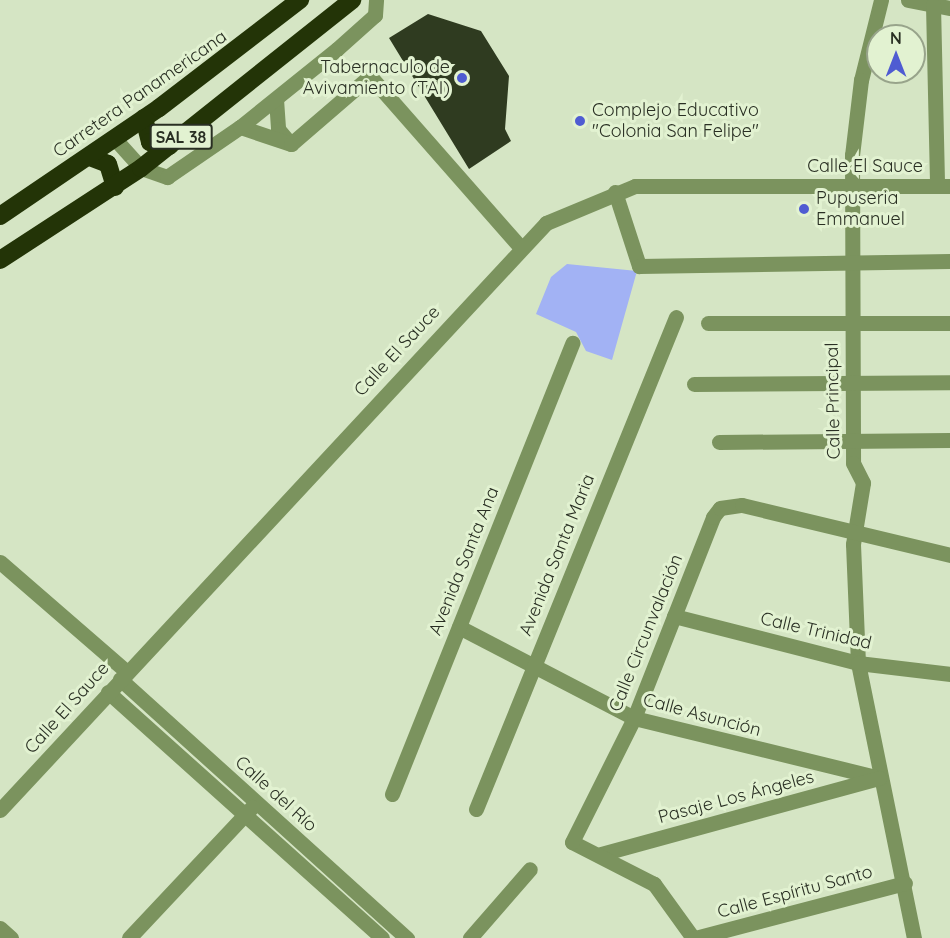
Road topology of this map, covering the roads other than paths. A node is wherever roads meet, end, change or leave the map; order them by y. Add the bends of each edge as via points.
1 (300, 0) edge
2 (352, 0) edge
3 (376, 0) edge
4 (881, 0) edge
5 (908, 0) edge
6 (933, 5) junction
7 (950, 8) edge
8 (276, 99) junction
9 (144, 118) junction
10 (240, 127) junction
11 (115, 140) junction
12 (291, 144) junction
13 (170, 147) junction
14 (90, 157) junction
15 (141, 168) junction
16 (852, 186) junction
17 (943, 186) edge
18 (115, 187) junction
19 (615, 192) junction
20 (0, 216) edge
21 (520, 246) junction
22 (0, 260) edge
23 (852, 261) junction
24 (950, 261) edge
25 (676, 317) dead end
26 (708, 323) dead end
27 (851, 323) junction
28 (950, 323) edge
29 (572, 344) dead end
30 (852, 382) junction
31 (950, 382) edge
32 (694, 384) dead end
33 (950, 440) edge
34 (853, 441) junction
35 (719, 442) dead end
36 (855, 531) junction
37 (950, 555) edge
38 (0, 562) edge
39 (674, 616) junction
40 (459, 627) junction
41 (858, 663) junction
42 (534, 666) junction
43 (950, 674) edge
44 (123, 675) junction
45 (108, 692) junction
46 (634, 718) junction
47 (880, 778) junction
48 (392, 794) dead end
49 (256, 802) junction
50 (476, 809) dead end
51 (0, 810) edge
52 (245, 814) junction
53 (601, 854) junction
54 (530, 869) dead end
55 (905, 883) junction
56 (0, 928) edge
57 (11, 938) edge
58 (129, 938) edge
59 (382, 938) edge
60 (407, 938) edge
61 (470, 938) edge
62 (694, 938) edge
63 (914, 938) edge

1 - 9 highway, Carretera Panamericana / SAL 38
2 - 13 highway, SAL 38
3 - 8 street via 375,15
4 - 16 street, Calle Principal via 861,80
5 - 6 street
6 - 7 street
6 - 17 street
8 - 10 street
8 - 12 street via 278,129
9 - 11 highway, Carretera Panamericana / SAL 38
9 - 13 highway via 150,142
10 - 12 street
10 - 15 street via 167,177
11 - 14 highway, Carretera Panamericana / SAL 38
11 - 15 street
12 - 21 street via 370,76
13 - 15 highway, SAL 38
14 - 18 highway via 108,164
14 - 20 highway, Carretera Panamericana / SAL 38
15 - 18 highway, SAL 38
16 - 17 street, Calle El Sauce
16 - 19 street, Calle El Sauce via 645,186
16 - 23 street, Calle Principal
18 - 22 highway, SAL 38
19 - 21 street, Calle El Sauce via 546,224
19 - 23 street via 639,266
21 - 44 street, Calle El Sauce
23 - 24 street
23 - 27 street, Calle Principal
25 - 42 street, Avenida Santa Maria
26 - 27 street
27 - 28 street
27 - 30 street, Calle Principal
29 - 40 street, Avenida Santa Ana
30 - 31 street
30 - 32 street
30 - 34 street, Calle Principal
33 - 34 street
34 - 35 street
34 - 36 street, Calle Principal via 853,467 863,483
36 - 37 street, Calle Circunvalación
36 - 39 street, Calle Circunvalación via 742,505 720,508
36 - 41 street, Calle Principal
38 - 44 street, Calle del Río
39 - 41 street, Calle Trinidad
39 - 46 street, Calle Circunvalación
40 - 42 street, Calle Asunción
40 - 48 street, Avenida Santa Ana
41 - 43 street, Calle Trinidad
41 - 47 street, Calle Principal
42 - 46 street, Calle Asunción
42 - 50 street, Avenida Santa Maria
44 - 45 street, Calle El Sauce
44 - 49 street, Calle del Río
45 - 51 street, Calle El Sauce
45 - 52 street, Calle del Río
46 - 47 street, Calle Asunción
46 - 53 street, Calle Circunvalación via 572,842
47 - 53 street, Pasaje Los Ángeles
47 - 55 street, Calle Principal
49 - 52 street
49 - 60 street, Calle del Río
52 - 58 street
52 - 59 street, Calle del Río
53 - 62 street, Calle Circunvalación via 654,884
54 - 61 street
55 - 62 street, Calle Espíritu Santo
55 - 63 street, Calle Principal
56 - 57 street

